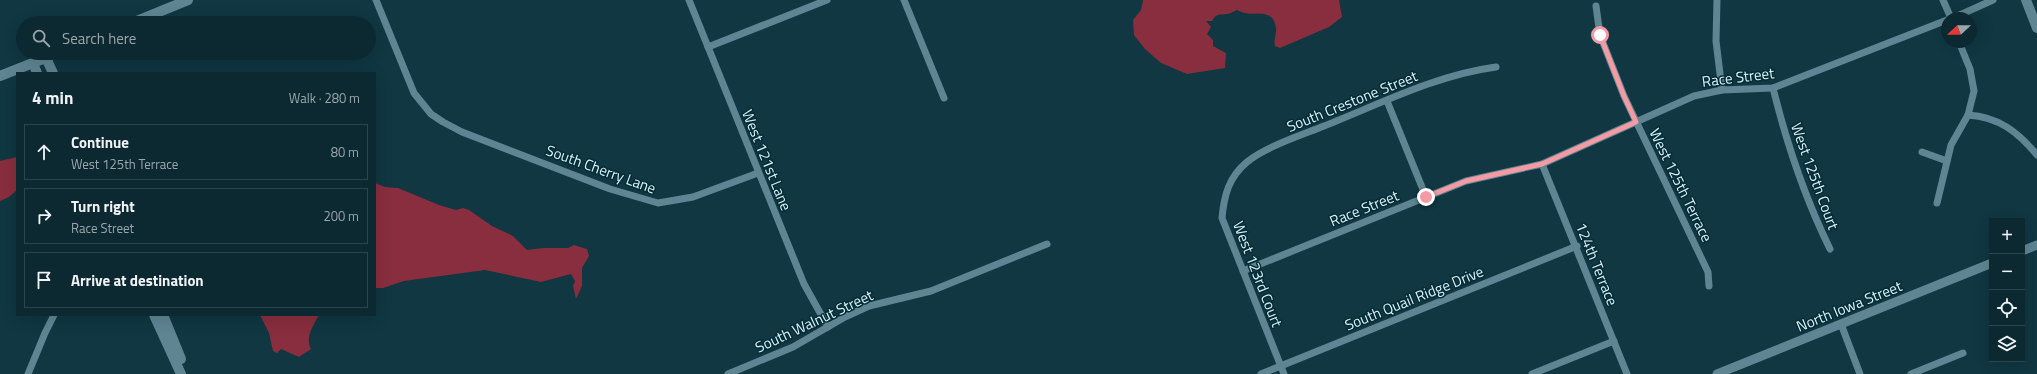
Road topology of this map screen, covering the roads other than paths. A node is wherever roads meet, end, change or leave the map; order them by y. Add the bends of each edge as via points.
1 (188, 0) edge
2 (376, 0) edge
3 (689, 0) edge
4 (827, 0) edge
5 (904, 0) edge
6 (1717, 0) edge
7 (1943, 0) edge
8 (1993, 0) edge
9 (2026, 0) edge
10 (1596, 6) dead end
11 (1949, 12) edge
12 (1966, 12) edge
13 (149, 16) edge
14 (1941, 22) edge
15 (2037, 28) edge
16 (708, 47) junction
17 (1961, 48) edge
18 (41, 60) edge
19 (47, 60) edge
20 (33, 63) junction
21 (1496, 67) dead end
22 (38, 72) edge
23 (53, 72) edge
24 (0, 76) edge
25 (1773, 88) junction
26 (1722, 90) junction
27 (944, 98) dead end
28 (1386, 101) junction
29 (1968, 115) junction
30 (1636, 122) junction
31 (1922, 152) dead end
32 (2037, 155) edge
33 (1947, 161) junction
34 (1542, 164) junction
35 (758, 173) junction
36 (1229, 182) joint
37 (1426, 197) junction
38 (1937, 203) dead end
39 (1047, 244) dead end
40 (2037, 245) edge
41 (1577, 246) junction
42 (1830, 249) dead end
43 (2025, 250) edge
44 (1989, 264) edge
45 (1243, 271) junction
46 (1709, 286) dead end
47 (54, 316) edge
48 (154, 316) edge
49 (163, 316) edge
50 (1841, 324) junction
51 (828, 327) junction
52 (1614, 341) junction
53 (1963, 353) dead end
54 (1280, 366) junction
55 (30, 373) edge
56 (181, 374) edge
57 (187, 374) edge
58 (728, 374) edge
59 (1261, 374) edge
60 (1284, 374) edge
61 (1532, 374) edge
62 (1627, 374) edge
63 (1717, 374) edge
64 (1860, 374) edge
65 (1911, 374) edge

1 - 13 main road
2 - 35 street, South Cherry Lane via 408,79 422,105 443,122 610,189 658,203 693,197
3 - 16 street, West 121st Lane
4 - 16 street
5 - 27 street
6 - 26 street via 1716,41
7 - 11 street
8 - 12 street
9 - 15 main road
10 - 30 street, West 125th Terrace via 1600,35
14 - 25 street, Race Street
16 - 35 street, West 121st Lane
17 - 29 street via 1970,69 1974,91
18 - 20 main road
19 - 23 main road
20 - 22 main road
20 - 24 main road
21 - 28 street, South Crestone Street via 1471,70 1431,82
25 - 26 street, Race Street
25 - 42 street, West 125th Court via 1789,149 1819,228
26 - 30 street, Race Street via 1694,96
28 - 36 street, South Crestone Street via 1276,146 1248,161
28 - 37 street
29 - 32 street via 1985,116 2004,125 2023,138
29 - 33 street via 1951,146
30 - 34 street, Race Street
30 - 46 street, West 125th Terrace via 1708,272
31 - 33 street
33 - 38 street
34 - 37 street, Race Street via 1466,181
34 - 41 street, 124th Terrace
35 - 51 street, West 121st Lane via 804,284
36 - 45 street, West 123rd Court via 1223,201 1222,218
37 - 45 street, Race Street
39 - 51 street, South Walnut Street via 932,291 869,306
40 - 43 street
41 - 52 street, 124th Terrace
41 - 54 street, South Quail Ridge Drive
44 - 50 street, North Iowa Street
45 - 54 street, West 123rd Court
47 - 55 street
48 - 56 main road
49 - 57 main road
50 - 63 street, North Iowa Street
50 - 64 street
51 - 58 street, South Walnut Street via 793,347
52 - 61 street
52 - 62 street, 124th Terrace
53 - 65 street
54 - 59 street, South Quail Ridge Drive
54 - 60 street, West 123rd Court

